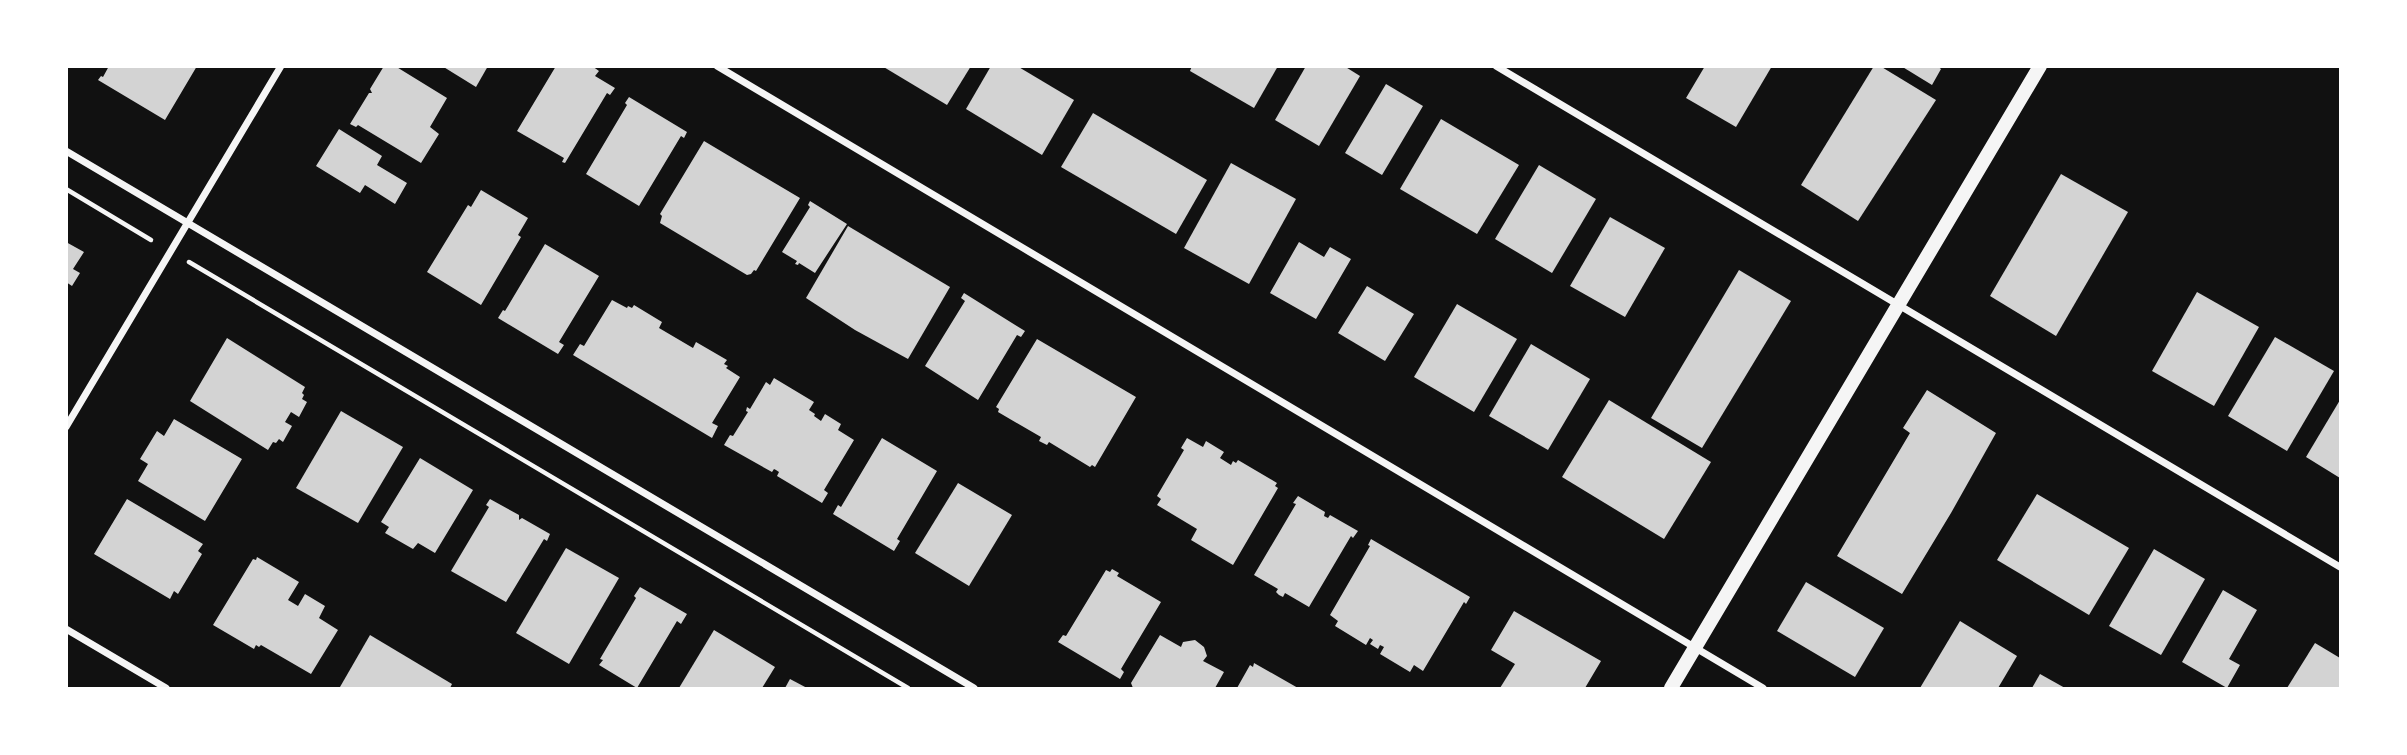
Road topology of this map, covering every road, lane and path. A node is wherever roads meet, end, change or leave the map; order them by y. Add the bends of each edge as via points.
1 (281, 66) edge
2 (717, 66) edge
3 (1496, 66) edge
4 (2040, 66) edge
5 (66, 151) edge
6 (66, 189) edge
7 (189, 223) junction
8 (133, 229) dead end
9 (234, 289) dead end
10 (1900, 305) junction
11 (66, 427) edge
12 (2340, 567) edge
13 (66, 629) edge
14 (1695, 647) junction
15 (166, 688) edge
16 (908, 688) edge
17 (974, 688) edge
18 (1671, 688) edge
19 (1763, 688) edge

1 - 7 street
2 - 14 street
3 - 10 street
4 - 10 main road
5 - 7 street
6 - 8 path
7 - 11 street
7 - 17 street
9 - 16 path
10 - 12 street
10 - 14 main road
13 - 15 street
14 - 18 main road
14 - 19 street

